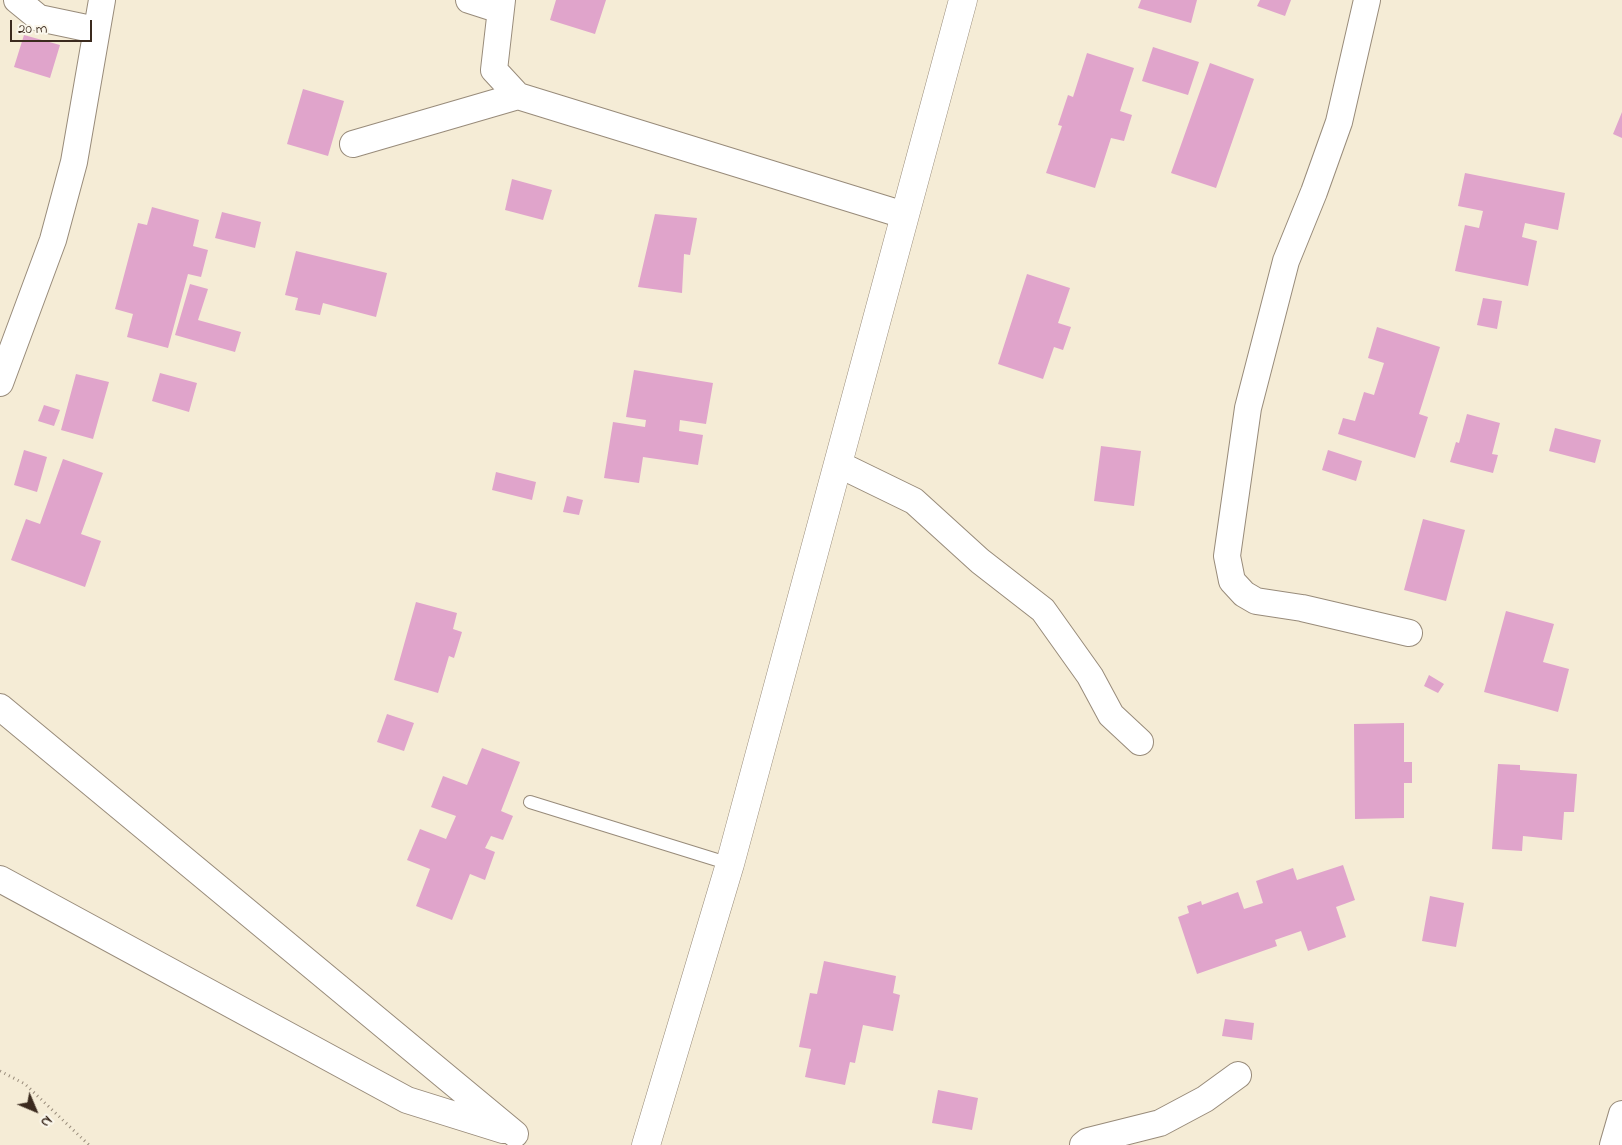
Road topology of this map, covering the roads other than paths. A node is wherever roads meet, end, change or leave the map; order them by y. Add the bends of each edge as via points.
1 (17, 0) edge
2 (102, 0) edge
3 (469, 0) edge
4 (963, 0) edge
5 (1367, 0) edge
6 (501, 5) edge
7 (96, 30) junction
8 (518, 96) junction
9 (353, 144) dead end
10 (904, 215) junction
11 (0, 383) edge
12 (838, 464) junction
13 (1409, 633) dead end
14 (0, 707) edge
15 (1140, 742) dead end
16 (530, 802) dead end
17 (730, 864) junction
18 (0, 879) edge
19 (1238, 1075) dead end
20 (1622, 1114) edge
21 (522, 1140) edge
22 (646, 1145) edge
23 (1083, 1145) edge
24 (1613, 1145) edge

1 - 7 street via 38,18
2 - 7 street
3 - 6 street
4 - 10 street
5 - 13 street via 1339,122 1286,260 1248,408 1227,556 1232,581 1256,601 1302,608
6 - 8 street via 494,70
7 - 11 street via 74,162 53,240
8 - 9 street
8 - 10 street
10 - 12 street
12 - 15 street via 914,500 980,561 1043,610 1090,676 1112,714
12 - 17 street
14 - 21 street
16 - 17 lane
17 - 22 street
18 - 21 street via 407,1100
19 - 23 street via 1205,1099 1160,1124 1088,1141
20 - 24 street

